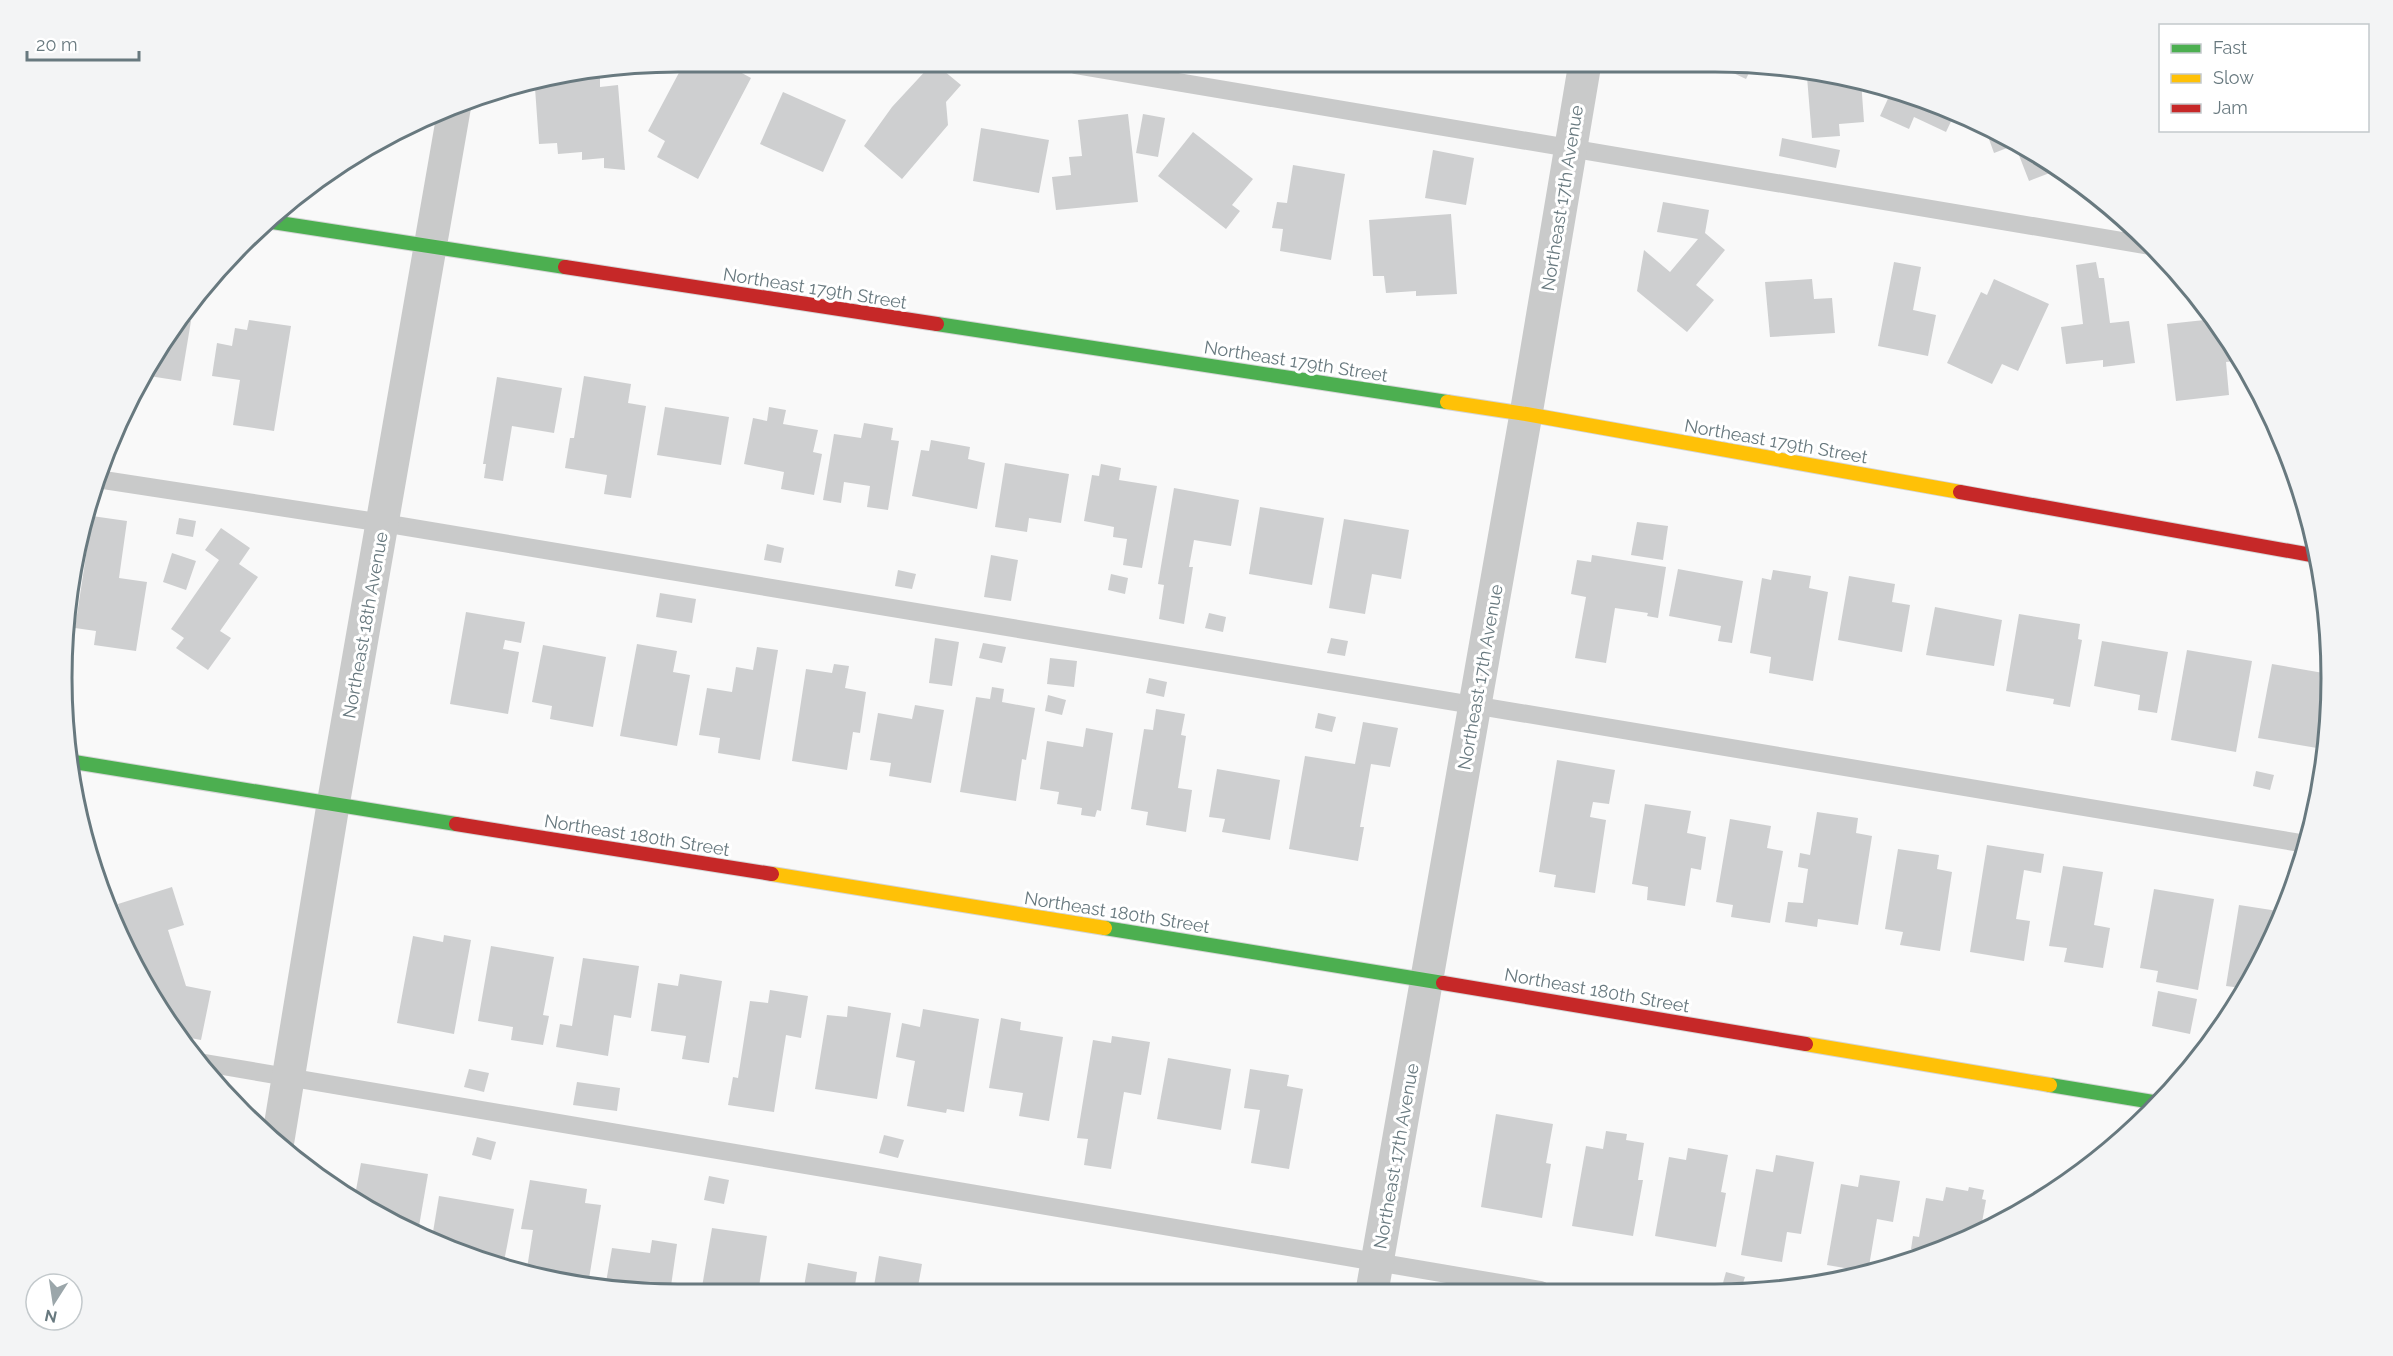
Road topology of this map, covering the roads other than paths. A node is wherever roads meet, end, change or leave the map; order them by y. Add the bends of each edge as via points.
1 (1118, 72) edge
2 (1583, 72) edge
3 (453, 115) edge
4 (1570, 148) junction
5 (277, 223) edge
6 (2139, 244) edge
7 (432, 248) junction
8 (1526, 414) junction
9 (105, 480) edge
10 (383, 523) junction
11 (2308, 554) edge
12 (1475, 705) junction
13 (78, 762) edge
14 (333, 805) junction
15 (2298, 843) edge
16 (1427, 980) junction
17 (211, 1064) edge
18 (290, 1077) junction
19 (2149, 1101) edge
20 (279, 1135) edge
21 (1375, 1276) edge
22 (1470, 1284) edge

1 - 4 lane
2 - 4 street, Northeast 17th Avenue
3 - 7 street, Northeast 18th Avenue
4 - 6 lane
4 - 8 street, Northeast 17th Avenue
5 - 7 street, Northeast 179th Street
7 - 8 street, Northeast 179th Street
7 - 10 street, Northeast 18th Avenue
8 - 11 street, Northeast 179th Street
8 - 12 street, Northeast 17th Avenue
9 - 10 lane
10 - 12 lane
10 - 14 street, Northeast 18th Avenue
12 - 15 lane
12 - 16 street, Northeast 17th Avenue
13 - 14 street, Northeast 180th Street
14 - 16 street, Northeast 180th Street
14 - 18 street, Northeast 18th Avenue
16 - 19 street, Northeast 180th Street
16 - 21 street, Northeast 17th Avenue
17 - 18 lane
18 - 20 street, Northeast 18th Avenue
18 - 21 lane
21 - 22 lane

